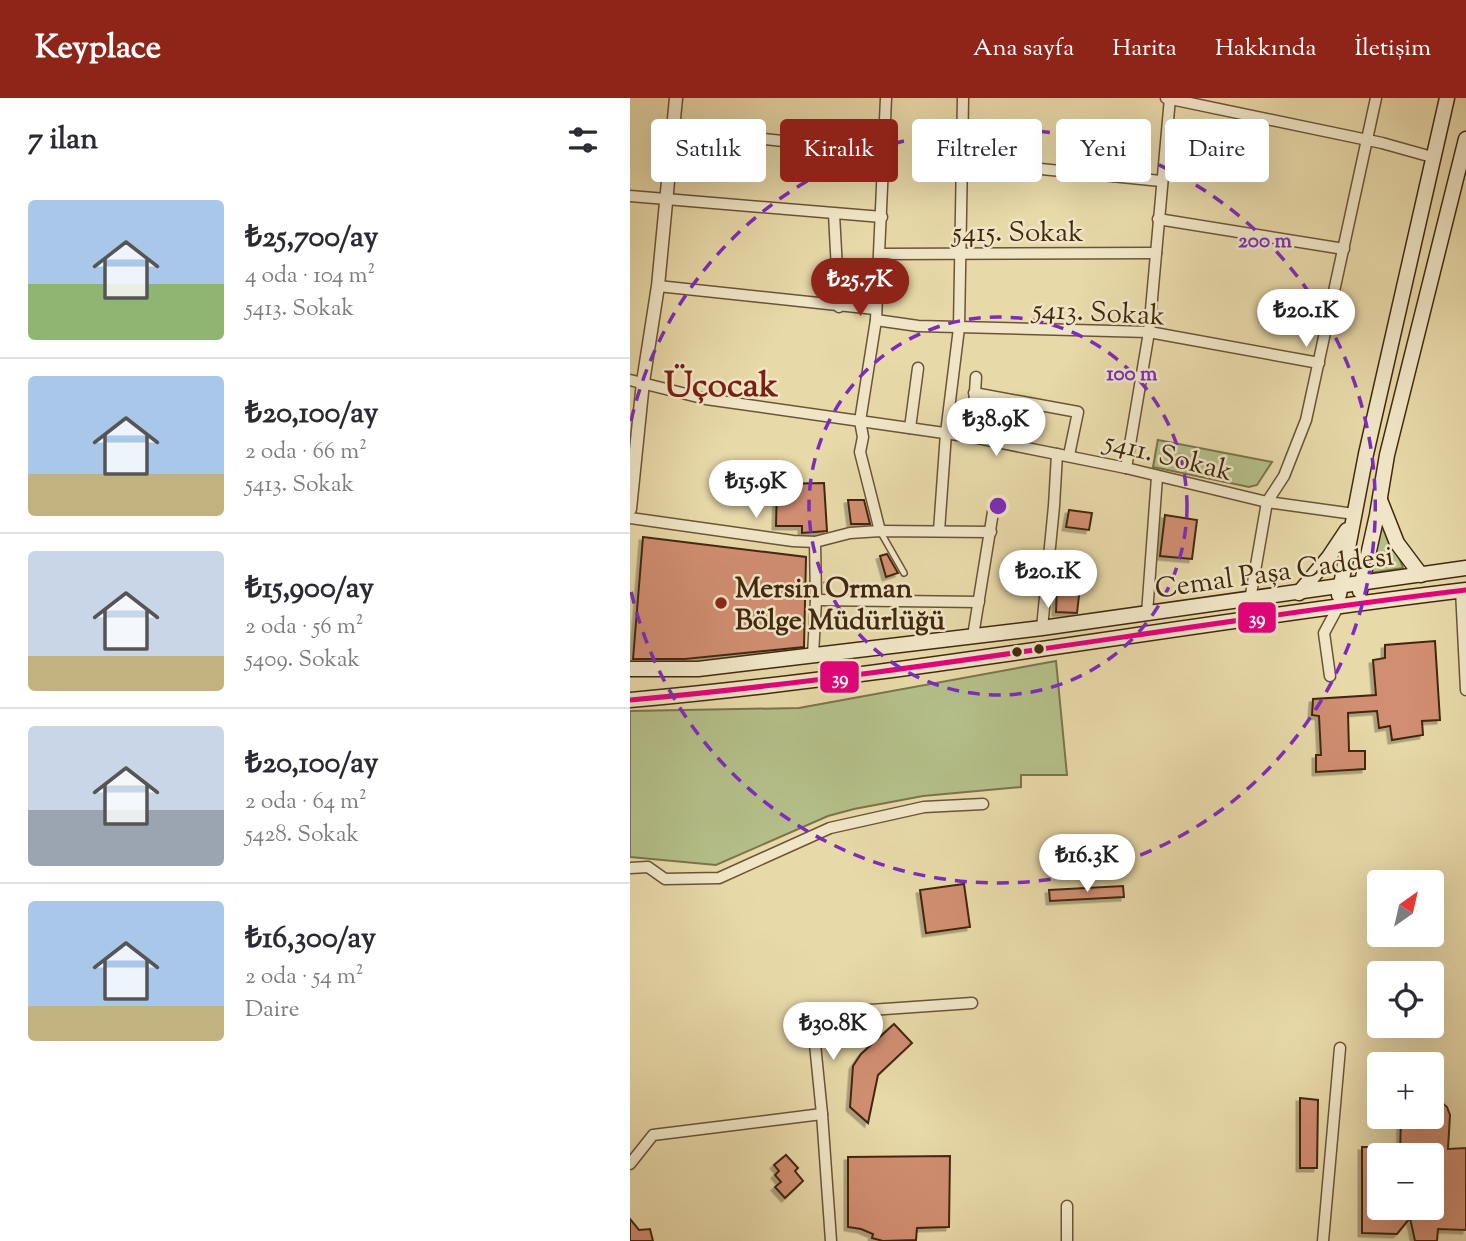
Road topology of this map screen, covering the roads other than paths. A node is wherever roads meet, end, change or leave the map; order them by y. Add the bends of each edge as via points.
1 (676, 98) edge
2 (886, 98) edge
3 (963, 98) edge
4 (1169, 98) edge
5 (1376, 98) edge
6 (1447, 98) edge
7 (674, 119) edge
8 (885, 119) edge
9 (963, 119) edge
10 (1466, 139) edge
11 (1367, 140) junction
12 (1432, 157) junction
13 (1042, 169) edge
14 (1161, 181) junction
15 (668, 182) edge
16 (883, 182) edge
17 (962, 182) edge
18 (1425, 193) junction
19 (630, 196) edge
20 (666, 200) junction
21 (834, 214) junction
22 (1446, 215) junction
23 (882, 217) junction
24 (1158, 219) junction
25 (1344, 249) junction
26 (1156, 253) junction
27 (880, 254) junction
28 (961, 255) junction
29 (658, 286) junction
30 (839, 307) junction
31 (875, 315) junction
32 (959, 328) junction
33 (1149, 332) junction
34 (1319, 363) junction
35 (918, 368) dead end
36 (976, 377) dead end
37 (636, 381) edge
38 (974, 393) junction
39 (860, 421) junction
40 (911, 428) junction
41 (946, 433) junction
42 (972, 437) junction
43 (1063, 455) junction
44 (1126, 468) junction
45 (1157, 477) junction
46 (631, 479) edge
47 (1380, 500) junction
48 (1266, 502) junction
49 (630, 509) edge
50 (993, 512) dead end
51 (630, 518) edge
52 (1353, 519) junction
53 (880, 531) junction
54 (939, 531) junction
55 (990, 532) junction
56 (816, 542) junction
57 (1466, 568) edge
58 (904, 573) dead end
59 (1421, 575) junction
60 (1362, 583) junction
61 (1340, 587) junction
62 (1463, 590) edge
63 (1299, 593) junction
64 (816, 600) junction
65 (1250, 600) junction
66 (978, 603) junction
67 (1359, 603) junction
68 (1338, 607) junction
69 (1147, 614) junction
70 (1042, 628) junction
71 (973, 636) junction
72 (813, 655) junction
73 (630, 669) edge
74 (1330, 676) dead end
75 (1466, 690) edge
76 (630, 700) edge
77 (983, 804) dead end
78 (630, 867) edge
79 (972, 1003) dead end
80 (1340, 1048) dead end
81 (822, 1114) junction
82 (630, 1164) edge
83 (1067, 1206) dead end
84 (831, 1241) edge
85 (1067, 1241) edge
86 (1323, 1241) edge

1 - 7 street
2 - 8 street
3 - 9 street
4 - 11 street
4 - 14 street
5 - 11 street
6 - 12 main road
10 - 22 main road
11 - 12 street
11 - 25 street
12 - 18 main road
13 - 14 street
14 - 24 street
15 - 20 street
16 - 23 street
17 - 28 street
18 - 22 main road
18 - 52 main road
19 - 20 street
20 - 21 street
20 - 29 street
21 - 23 street
21 - 30 street
22 - 47 main road
23 - 27 street
24 - 25 street
24 - 26 street
25 - 34 street
26 - 28 street, 5415. Sokak
26 - 33 street
27 - 28 street, 5415. Sokak
27 - 31 street
28 - 32 street
29 - 30 street, 5413. Sokak
29 - 37 street
30 - 31 street, 5413. Sokak
31 - 32 street, 5413. Sokak via 918,326
31 - 39 street
32 - 33 street, 5413. Sokak
32 - 41 street
33 - 34 street, 5413. Sokak
33 - 44 street
34 - 48 street via 1307,420 1284,477
35 - 40 street
36 - 38 street
37 - 39 street, 5411. Sokak via 706,399
37 - 46 street
38 - 42 street
38 - 43 street via 1078,412
39 - 40 street, 5411. Sokak
39 - 53 street via 860,452
40 - 41 street, 5411. Sokak
41 - 42 street, 5411. Sokak
41 - 54 street
42 - 43 street, 5411. Sokak
43 - 44 street, 5411. Sokak
43 - 70 street
44 - 45 street, 5411. Sokak
45 - 48 street, 5411. Sokak
45 - 69 street
46 - 49 street
47 - 59 main road via 1397,543
47 - 60 main road
48 - 52 street, 5411. Sokak
48 - 65 street
50 - 55 street
51 - 56 street
52 - 61 main road
52 - 63 main road
53 - 54 street
53 - 56 street
53 - 58 lane
54 - 55 street
55 - 66 street
56 - 64 street
57 - 59 main road, Cemal Paşa Caddesi
59 - 60 main road, Cemal Paşa Caddesi
60 - 61 main road, Cemal Paşa Caddesi
60 - 67 main road
61 - 63 main road, Cemal Paşa Caddesi
61 - 68 main road
62 - 67 main road, Cemal Paşa Caddesi
62 - 75 street
63 - 65 main road, Cemal Paşa Caddesi
64 - 66 street
64 - 72 street
65 - 69 main road, Cemal Paşa Caddesi
66 - 71 street
67 - 68 main road, Cemal Paşa Caddesi
68 - 74 street via 1324,632
68 - 76 main road, Cemal Paşa Caddesi
69 - 70 main road, Cemal Paşa Caddesi
70 - 71 main road, Cemal Paşa Caddesi
71 - 72 main road, Cemal Paşa Caddesi
72 - 73 main road, Cemal Paşa Caddesi via 698,669
77 - 78 street via 924,807 830,828 719,878 665,879 649,867
79 - 81 street via 812,1014
80 - 86 street
81 - 82 street via 653,1135
81 - 84 street
83 - 85 street

